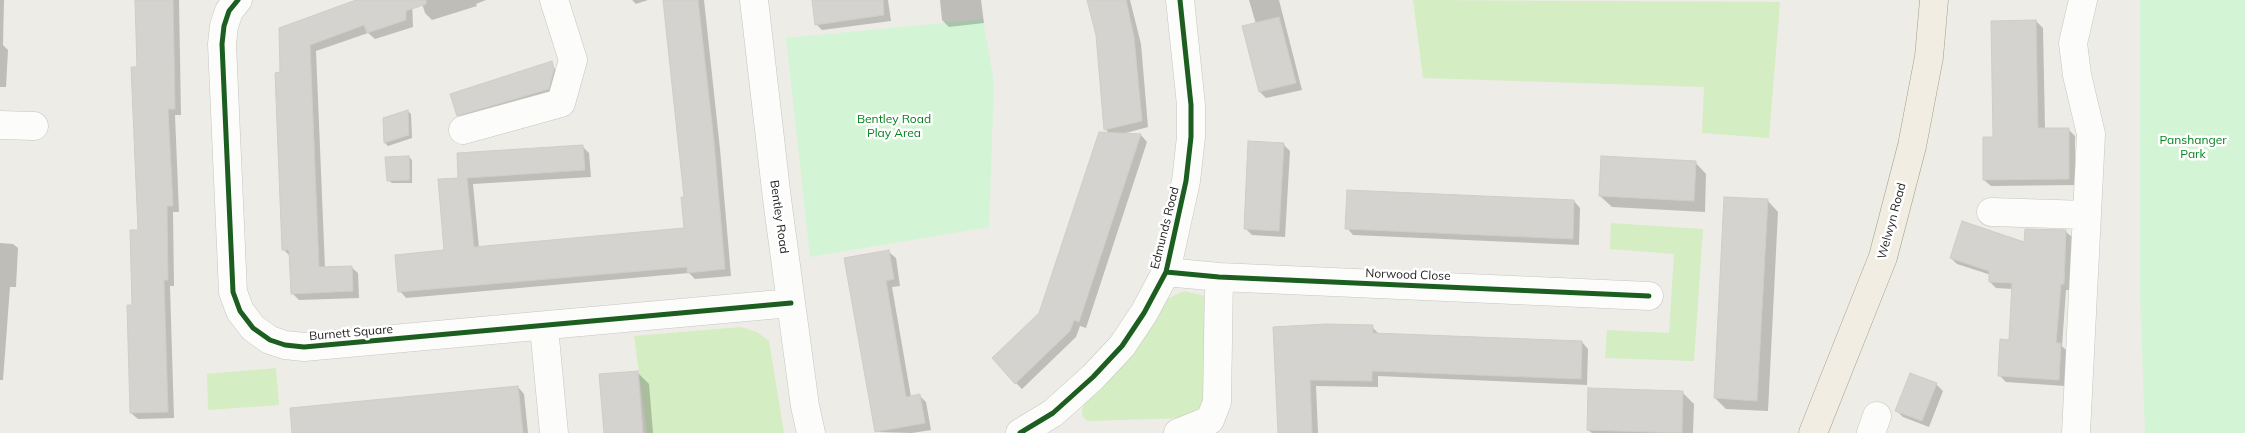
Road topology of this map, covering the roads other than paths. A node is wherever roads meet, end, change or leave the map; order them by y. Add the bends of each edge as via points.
1 (238, 0) edge
2 (554, 0) edge
3 (754, 0) edge
4 (1180, 0) edge
5 (1934, 0) edge
6 (2083, 0) edge
7 (0, 125) edge
8 (34, 126) dead end
9 (463, 130) dead end
10 (1991, 212) dead end
11 (2087, 215) junction
12 (1166, 272) junction
13 (1219, 277) junction
14 (1649, 296) dead end
15 (791, 303) junction
16 (544, 327) junction
17 (554, 433) edge
18 (811, 433) edge
19 (1020, 433) edge
20 (1178, 433) edge
21 (1813, 433) edge
22 (2076, 433) edge

1 - 16 street, Burnett Square via 229,11 222,44 231,270 233,292 240,310 253,328 270,340 304,347
2 - 9 street via 574,60 561,103
3 - 15 street, Bentley Road
4 - 12 street, Edmunds Road via 1191,105 1190,137 1186,181
5 - 21 main road, Welwyn Road via 1929,57 1912,146 1883,257
6 - 11 street via 2073,43 2091,134
7 - 8 street
10 - 11 street
11 - 22 street
12 - 13 street, Norwood Close
12 - 19 street, Edmunds Road via 1122,346 1053,414
13 - 14 street, Norwood Close
13 - 20 street via 1217,402 1210,420
15 - 16 street, Burnett Square
15 - 18 street, Bentley Road
16 - 17 street

